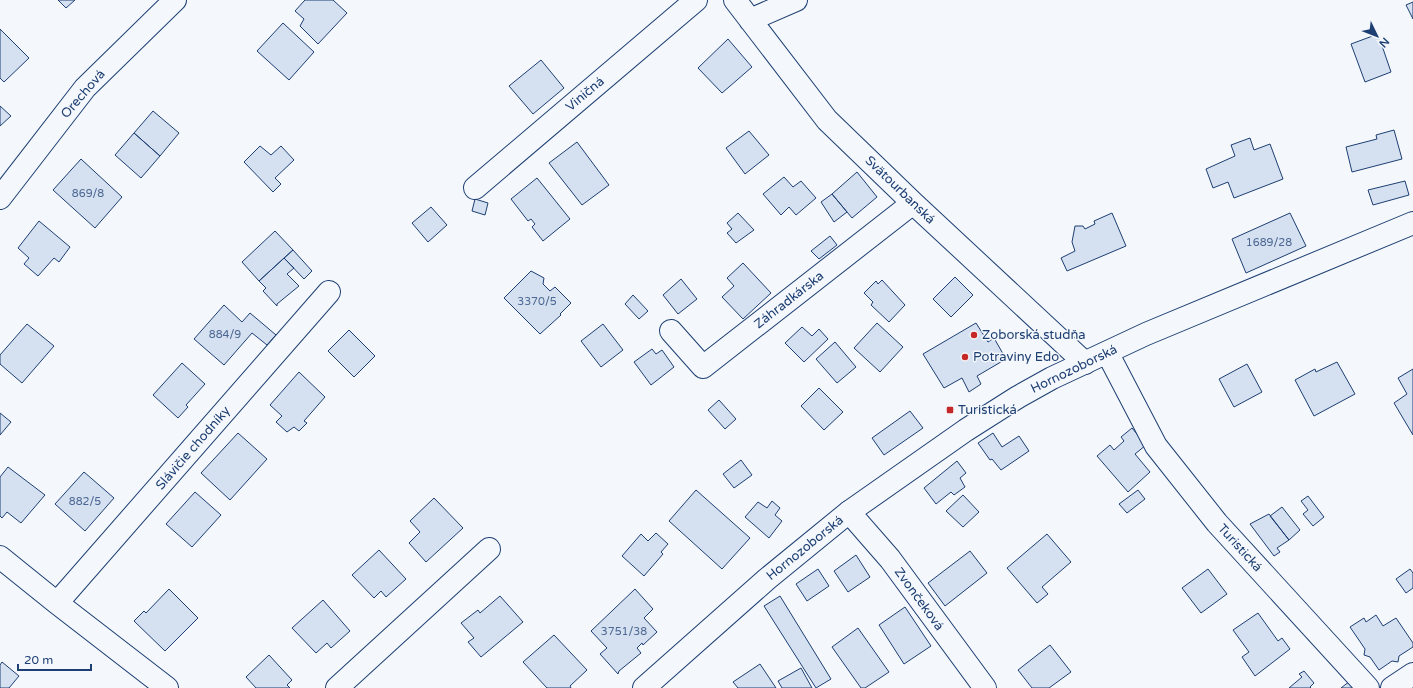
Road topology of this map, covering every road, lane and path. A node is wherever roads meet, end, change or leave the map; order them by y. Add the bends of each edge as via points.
1 (175, 0) edge
2 (696, 0) edge
3 (735, 0) edge
4 (796, 0) edge
5 (750, 20) junction
6 (475, 188) dead end
7 (0, 198) edge
8 (913, 203) junction
9 (1413, 223) edge
10 (329, 292) dead end
11 (671, 331) dead end
12 (1108, 354) junction
13 (1085, 363) junction
14 (849, 512) junction
15 (489, 549) dead end
16 (0, 557) edge
17 (57, 603) junction
18 (1413, 674) edge
19 (167, 688) edge
20 (337, 688) edge
21 (644, 688) edge
22 (985, 688) edge
23 (1368, 688) edge
24 (1392, 688) edge

1 - 7 street, Orechová via 85,88
2 - 6 street, Viničná
3 - 5 street, Svätourbanská
4 - 5 street
5 - 8 street, Svätourbanská via 827,120
8 - 11 street, Záhradkárska via 703,367
8 - 13 street, Svätourbanská
9 - 12 street, Hornozoborská via 1146,334
10 - 17 street, Slávičie chodníky
12 - 13 street, Hornozoborská
12 - 23 street, Turistická via 1156,446 1217,523
13 - 14 street, Hornozoborská via 1052,378 972,426
14 - 21 street, Hornozoborská via 767,578
14 - 22 street, Zvončeková via 890,560
15 - 20 street
16 - 17 street
17 - 19 street
18 - 24 street

